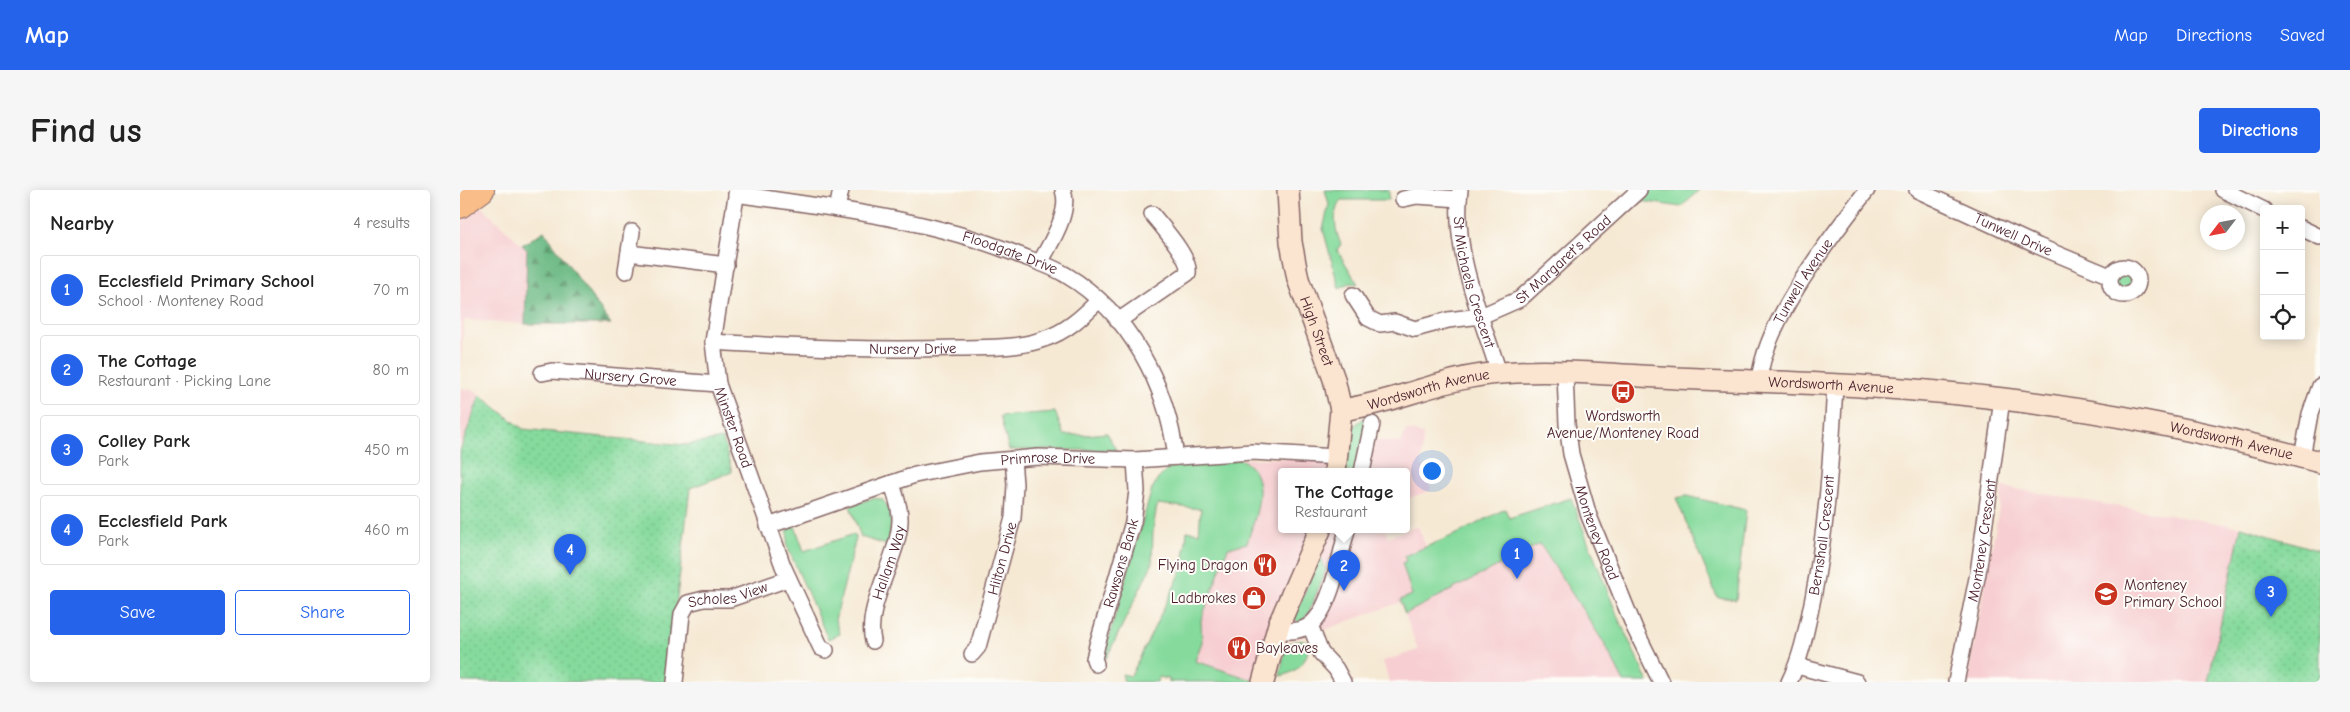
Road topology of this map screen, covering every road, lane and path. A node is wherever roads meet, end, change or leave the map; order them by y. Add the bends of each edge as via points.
1 (482, 190) edge
2 (841, 190) edge
3 (1063, 190) edge
4 (1288, 190) edge
5 (1639, 190) edge
6 (1867, 190) edge
7 (1917, 190) edge
8 (2223, 190) edge
9 (736, 192) edge
10 (1459, 194) edge
11 (1403, 199) dead end
12 (460, 206) edge
13 (2260, 208) edge
14 (837, 209) junction
15 (1152, 214) dead end
16 (2305, 230) edge
17 (632, 232) dead end
18 (2320, 237) edge
19 (629, 253) junction
20 (1040, 263) junction
21 (726, 265) junction
22 (626, 271) dead end
23 (2110, 276) dead end
24 (1353, 295) dead end
25 (1098, 300) junction
26 (1481, 316) junction
27 (1118, 322) junction
28 (713, 342) junction
29 (1564, 372) junction
30 (542, 373) dead end
31 (1499, 373) junction
32 (1759, 381) junction
33 (718, 384) junction
34 (1835, 385) junction
35 (2320, 386) edge
36 (2002, 399) junction
37 (1341, 410) junction
38 (1372, 424) dead end
39 (1176, 457) junction
40 (1012, 458) junction
41 (2311, 459) edge
42 (1134, 460) junction
43 (1336, 464) edge
44 (1363, 468) edge
45 (892, 483) junction
46 (768, 526) junction
47 (1319, 533) edge
48 (1346, 533) edge
49 (788, 579) junction
50 (1310, 625) junction
51 (1277, 631) junction
52 (873, 640) dead end
53 (826, 650) dead end
54 (972, 654) dead end
55 (1096, 664) dead end
56 (1797, 666) junction
57 (675, 682) edge
58 (1263, 682) edge
59 (1343, 682) edge
60 (1661, 682) edge
61 (1789, 682) edge
62 (1857, 682) edge
63 (1956, 682) edge

1 - 12 main road
2 - 14 street
3 - 20 street via 1065,204 1062,216
4 - 37 street, High Street via 1291,242 1298,279 1334,379
5 - 26 street, St Margaret's Road via 1520,298
6 - 32 street, Tunwell Avenue via 1808,272 1771,335 1761,363
7 - 23 street, Tunwell Drive
8 - 13 street
9 - 14 street, Floodgate Drive
9 - 21 street, Minster Road
10 - 11 street
10 - 26 street, St Michaels Crescent via 1462,250
14 - 20 street, Floodgate Drive via 952,231
15 - 27 street via 1183,256 1188,273
16 - 18 street
17 - 19 street
19 - 21 street
19 - 22 street
20 - 25 street, Floodgate Drive via 1067,275
21 - 28 street, Minster Road
24 - 26 street, St Margaret's Road via 1368,318 1380,324 1395,322 1415,329
25 - 27 street, Floodgate Drive
25 - 28 street, Nursery Drive via 1068,328 1025,344 893,349
26 - 31 street, St Michaels Crescent
27 - 39 street, Floodgate Drive via 1139,348 1161,390 1172,427
28 - 33 street, Minster Road
29 - 31 street, Wordsworth Avenue
29 - 32 street, Wordsworth Avenue
29 - 60 street, Monteney Road via 1571,454 1589,516
30 - 33 street, Nursery Grove via 552,370
31 - 37 street, Wordsworth Avenue via 1437,386 1384,403
32 - 34 street, Wordsworth Avenue
33 - 46 street, Minster Road
34 - 36 street, Wordsworth Avenue
34 - 56 street, Bernshall Crescent via 1826,524
35 - 41 street via 2310,414
36 - 41 street, Wordsworth Avenue via 2116,416
36 - 63 street, Monteney Crescent via 1978,573
37 - 43 street, High Street
38 - 44 street
39 - 42 street, Primrose Drive
39 - 43 street, Primrose Drive via 1252,452
40 - 42 street, Primrose Drive via 1070,456
40 - 45 street, Primrose Drive via 943,468
40 - 54 street, Hilton Drive via 1015,484 1013,518 978,647
42 - 55 street, Rawsons Bank via 1133,522 1097,645
45 - 46 street, Primrose Drive
45 - 52 street, Hallam Way via 899,506 899,528 871,624
46 - 49 street, Minster Road
47 - 51 street
48 - 50 street via 1326,602
49 - 53 street, Minster Road via 821,648
49 - 57 street, Scholes View via 730,600 704,599 688,603 682,614
50 - 51 street
50 - 59 street via 1321,653
51 - 58 street
56 - 61 street, Bernshall Crescent
56 - 62 street

